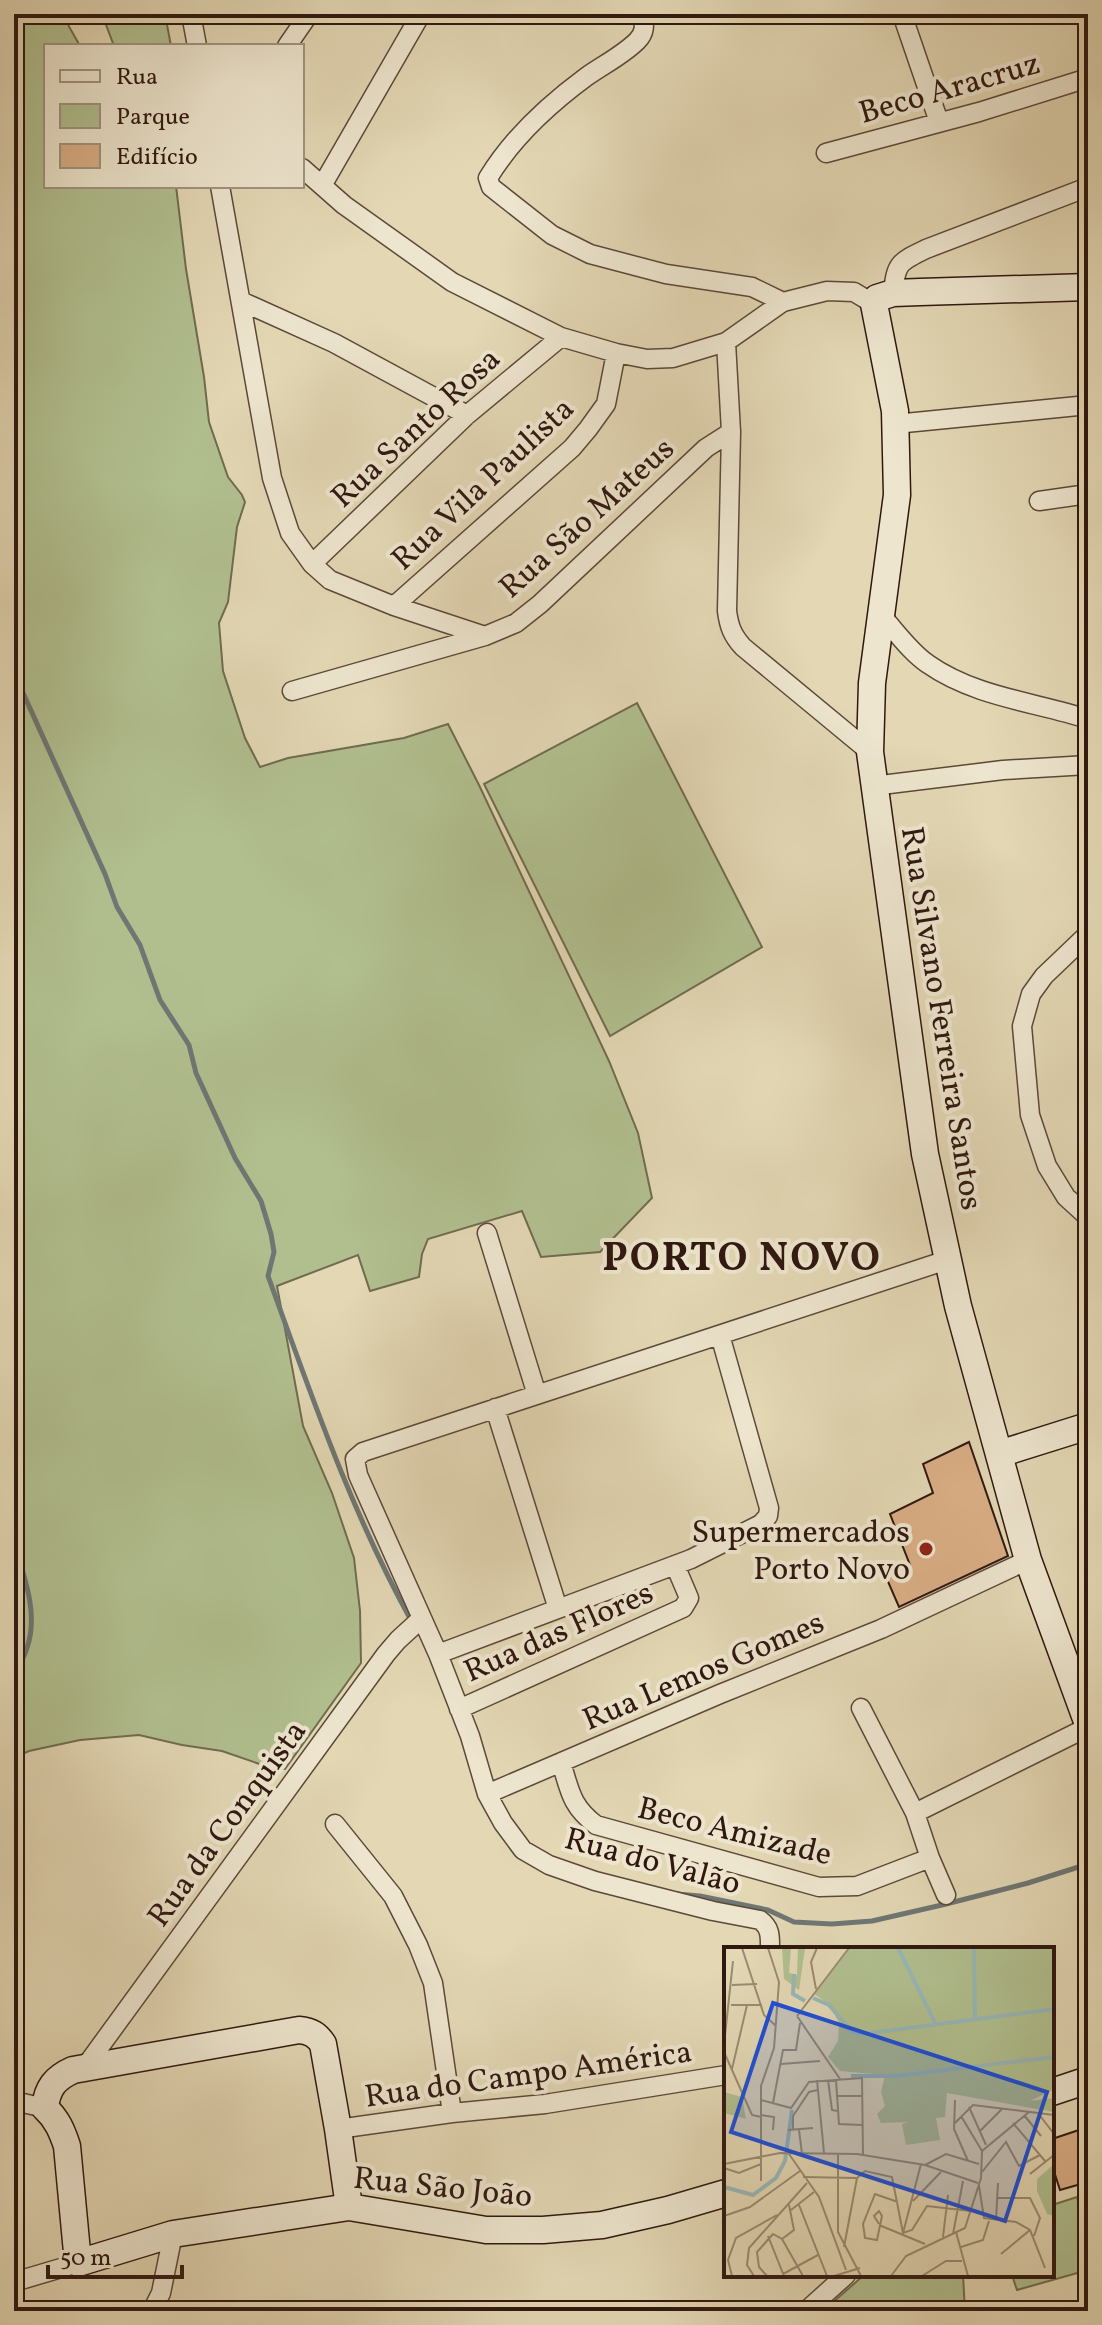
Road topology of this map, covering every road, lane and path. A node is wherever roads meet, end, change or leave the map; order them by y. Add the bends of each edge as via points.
1 (309, 14) edge
2 (421, 14) edge
3 (640, 14) edge
4 (902, 14) edge
5 (193, 16) edge
6 (197, 44) edge
7 (288, 44) edge
8 (1088, 78) edge
9 (939, 122) junction
10 (826, 153) dead end
11 (304, 170) edge
12 (323, 184) junction
13 (1088, 187) edge
14 (220, 188) edge
15 (1088, 287) edge
16 (884, 299) junction
17 (241, 301) junction
18 (783, 302) junction
19 (561, 337) junction
20 (726, 342) junction
21 (616, 353) junction
22 (1088, 405) edge
23 (467, 415) junction
24 (895, 424) junction
25 (731, 432) junction
26 (1088, 494) edge
27 (1039, 501) dead end
28 (312, 564) junction
29 (394, 606) junction
30 (880, 614) junction
31 (485, 636) junction
32 (292, 691) dead end
33 (1088, 719) edge
34 (870, 752) junction
35 (1088, 765) edge
36 (873, 786) junction
37 (1088, 934) edge
38 (1088, 1217) edge
39 (487, 1233) dead end
40 (947, 1260) junction
41 (720, 1335) junction
42 (537, 1395) junction
43 (495, 1408) junction
44 (1088, 1426) edge
45 (999, 1454) junction
46 (1028, 1560) junction
47 (675, 1565) junction
48 (558, 1609) junction
49 (422, 1618) junction
50 (438, 1654) junction
51 (861, 1708) dead end
52 (459, 1709) junction
53 (1088, 1725) edge
54 (561, 1762) junction
55 (487, 1794) junction
56 (915, 1813) junction
57 (335, 1824) dead end
58 (930, 1858) junction
59 (946, 1895) dead end
60 (770, 1947) edge
61 (85, 2067) junction
62 (724, 2075) edge
63 (1088, 2080) edge
64 (1054, 2091) edge
65 (14, 2101) edge
66 (45, 2108) junction
67 (452, 2113) junction
68 (338, 2129) junction
69 (724, 2194) edge
70 (349, 2207) junction
71 (173, 2234) junction
72 (78, 2263) junction
73 (844, 2277) edge
74 (14, 2282) edge
75 (152, 2311) edge
76 (806, 2311) edge

1 - 7 street
2 - 12 street
3 - 18 street via 644,32 638,41 530,124 495,166 488,178 491,187 552,235 590,254 666,274 752,287
4 - 9 street
5 - 6 street
8 - 9 street, Beco Aracruz
9 - 10 street, Beco Aracruz
11 - 12 street
12 - 19 street via 344,205 452,282
13 - 16 street via 902,261
14 - 17 street
15 - 16 street
16 - 18 street via 827,291
16 - 24 street, Rua Silvano Ferreira Santos
17 - 23 street via 334,343
17 - 28 street via 272,478 290,533
18 - 20 street
19 - 21 street
19 - 23 street, Rua Santo Rosa
20 - 21 street via 673,358
20 - 25 street
21 - 29 street, Rua Vila Paulista via 606,404 580,439
22 - 24 street
23 - 28 street, Rua Santo Rosa
24 - 30 street, Rua Silvano Ferreira Santos via 897,495
25 - 31 street, Rua São Mateus via 706,448 540,604 516,623
25 - 34 street via 729,627 743,647
26 - 27 street
28 - 29 street via 330,580
29 - 31 street
30 - 33 street via 925,663 953,679
30 - 34 street, Rua Silvano Ferreira Santos
31 - 32 street, Rua São Mateus
34 - 36 street, Rua Silvano Ferreira Santos
35 - 36 street
36 - 40 street, Rua Silvano Ferreira Santos via 925,1154
37 - 38 street via 1031,994 1022,1026 1030,1115 1047,1166 1066,1197
39 - 42 street
40 - 41 street
40 - 45 street, Rua Silvano Ferreira Santos
41 - 42 street
41 - 47 street via 768,1516
42 - 43 street
43 - 48 street
43 - 49 street, Rua do Valão via 355,1459
44 - 45 street
45 - 46 street, Rua Silvano Ferreira Santos
46 - 53 street, Rua Silvano Ferreira Santos
46 - 54 street, Rua Lemos Gomes via 881,1629
47 - 48 street
47 - 52 street, Rua das Flores via 689,1598 683,1608
48 - 50 street
49 - 50 street, Rua do Valão
49 - 61 street, Rua da Conquista via 386,1654
50 - 52 street, Rua do Valão
51 - 56 street
52 - 55 street, Rua do Valão
53 - 56 street
54 - 55 street, Rua Lemos Gomes
54 - 58 street, Beco Amizade via 574,1803 596,1825 819,1887 857,1886
55 - 60 street, Rua do Valão via 523,1850 549,1865 760,1920 770,1932
56 - 58 street
57 - 67 street via 393,1896 418,1945 433,1983
58 - 59 street
61 - 66 street via 52,2084
61 - 68 street via 308,2031 323,2044
62 - 67 street, Rua do Campo América
63 - 64 street
65 - 66 street
66 - 72 street via 67,2146
67 - 68 street, Rua do Campo América
68 - 70 street
69 - 70 street, Rua São João via 602,2225 543,2230 486,2230
70 - 71 street, Rua São João
71 - 72 street, Rua São João
71 - 75 street
72 - 74 street, Rua São João
73 - 76 street

